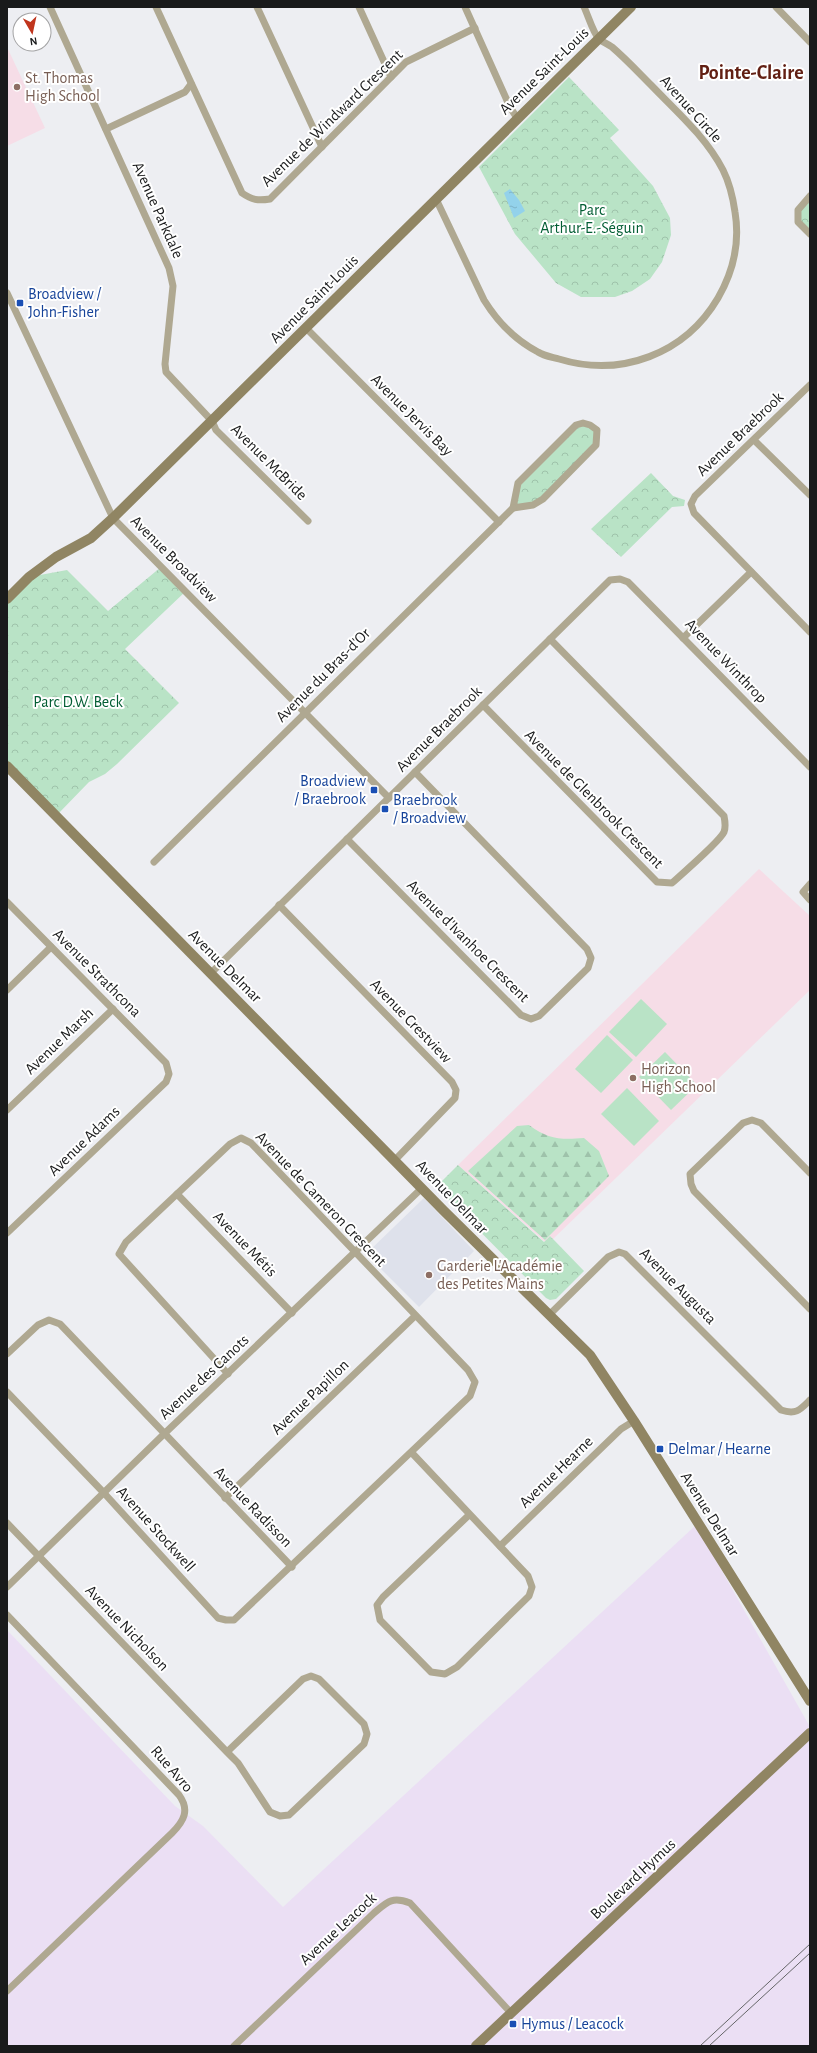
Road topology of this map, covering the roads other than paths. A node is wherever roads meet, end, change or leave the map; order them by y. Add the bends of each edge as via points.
1 (50, 7) edge
2 (156, 7) edge
3 (257, 7) edge
4 (359, 7) edge
5 (465, 7) edge
6 (584, 7) edge
7 (631, 7) edge
8 (776, 7) edge
9 (475, 28) junction
10 (599, 39) junction
11 (810, 42) edge
12 (391, 77) junction
13 (191, 84) junction
14 (517, 118) junction
15 (106, 129) junction
16 (322, 147) junction
17 (810, 196) edge
18 (436, 199) junction
19 (810, 234) edge
20 (7, 294) edge
21 (306, 328) junction
22 (810, 385) edge
23 (212, 421) junction
24 (754, 440) junction
25 (810, 495) edge
26 (513, 508) junction
27 (113, 518) junction
28 (308, 520) dead end
29 (499, 522) junction
30 (751, 572) junction
31 (620, 578) joint
32 (7, 599) edge
33 (810, 632) edge
34 (683, 638) junction
35 (550, 639) junction
36 (483, 705) junction
37 (306, 712) junction
38 (7, 766) edge
39 (810, 767) edge
40 (415, 772) junction
41 (389, 798) junction
42 (347, 839) junction
43 (154, 862) dead end
44 (810, 884) edge
45 (810, 900) edge
46 (7, 902) edge
47 (279, 906) junction
48 (52, 947) junction
49 (211, 972) junction
50 (7, 990) edge
51 (113, 1009) junction
52 (166, 1063) joint
53 (7, 1110) edge
54 (395, 1160) junction
55 (810, 1173) edge
56 (422, 1188) junction
57 (177, 1194) junction
58 (7, 1233) edge
59 (355, 1253) junction
60 (810, 1309) edge
61 (292, 1313) junction
62 (550, 1315) junction
63 (415, 1316) junction
64 (7, 1354) edge
65 (228, 1374) junction
66 (475, 1382) joint
67 (7, 1392) edge
68 (810, 1400) edge
69 (634, 1421) junction
70 (164, 1434) junction
71 (412, 1453) junction
72 (104, 1494) junction
73 (225, 1498) junction
74 (469, 1515) junction
75 (7, 1523) edge
76 (500, 1546) junction
77 (39, 1556) junction
78 (292, 1567) junction
79 (7, 1587) edge
80 (7, 1615) edge
81 (810, 1701) edge
82 (810, 1733) edge
83 (227, 1752) junction
84 (7, 1992) edge
85 (511, 2013) junction
86 (234, 2046) edge
87 (476, 2046) edge

1 - 15 street, Avenue Parkdale
2 - 13 street, Avenue de Windward Crescent
3 - 16 street
4 - 12 street
5 - 9 street
6 - 10 street
7 - 10 street, Avenue Saint-Louis
8 - 11 street
9 - 12 street, Avenue de Windward Crescent via 406,62
9 - 14 street
10 - 14 street, Avenue Saint-Louis
10 - 18 street, Avenue Circle via 611,46 706,143 723,170 732,195 738,233 727,284 702,322 687,336 661,352 634,362 605,367 583,365 539,353 502,325 492,313
12 - 16 street, Avenue de Windward Crescent
13 - 15 street via 185,92
13 - 16 street, Avenue de Windward Crescent via 242,193 250,199 270,199
14 - 18 street, Avenue Saint-Louis
15 - 23 street, Avenue Parkdale via 169,268 173,286 166,372
17 - 19 street via 798,210 798,222
18 - 21 street, Avenue Saint-Louis
20 - 27 street, Avenue Broadview
21 - 23 street, Avenue Saint-Louis
21 - 29 street, Avenue Jervis Bay
22 - 24 street, Avenue Braebrook
23 - 27 street, Avenue Saint-Louis
23 - 28 street, Avenue McBride via 216,430
24 - 25 street
24 - 30 street, Avenue Braebrook via 695,496 691,504 694,513
26 - 26 street via 533,505 543,499 596,445 597,430 590,424 576,425 518,483
26 - 29 street, Avenue du Bras-d'Or
27 - 32 street, Avenue Saint-Louis via 91,538 56,557 29,577
27 - 37 street, Avenue Broadview
29 - 37 street, Avenue du Bras-d'Or
30 - 33 street
30 - 34 street
31 - 34 street, Avenue Winthrop via 628,582
31 - 35 street, Avenue Braebrook via 610,580
34 - 39 street, Avenue Winthrop
35 - 36 street, Avenue Braebrook
35 - 36 street, Avenue de Glenbrook Crescent via 724,816 724,833 699,858 672,883 657,882
36 - 40 street, Avenue Braebrook
37 - 41 street, Avenue Broadview
37 - 43 street, Avenue du Bras-d'Or
38 - 49 street, Avenue Delmar
40 - 41 street, Avenue Braebrook
40 - 42 street, Avenue d'Ivanhoe Crescent via 587,948 591,958 588,968 569,987 539,1016 531,1019 521,1015
41 - 42 street, Avenue Braebrook
42 - 47 street, Avenue Braebrook
44 - 45 street via 803,892
46 - 48 street, Avenue Strathcona
47 - 49 street, Avenue Braebrook
47 - 54 street, Avenue Crestview via 452,1082 456,1090 455,1098
48 - 50 street
48 - 51 street, Avenue Strathcona
49 - 54 street, Avenue Delmar
51 - 52 street, Avenue Strathcona
51 - 53 street, Avenue Marsh
52 - 58 street, Avenue Adams via 169,1074 166,1082
54 - 56 street, Avenue Delmar
55 - 60 street via 761,1123 752,1120 742,1123 690,1174 694,1191
56 - 59 street, Avenue des Canots
56 - 62 street, Avenue Delmar
57 - 59 street, Avenue de Cameron Crescent via 230,1144 241,1138 251,1143
57 - 61 street, Avenue Métis
57 - 65 street, Avenue de Cameron Crescent via 126,1242 119,1254
59 - 61 street, Avenue des Canots
59 - 63 street, Avenue de Cameron Crescent
61 - 65 street, Avenue des Canots
62 - 68 street, Avenue Augusta via 608,1257 619,1252 625,1254 781,1410 790,1413 800,1410
62 - 69 street, Avenue Delmar via 590,1356
63 - 66 street, Avenue de Cameron Crescent via 468,1370
63 - 73 street, Avenue Papillon
64 - 70 street, Avenue Radisson via 38,1325 49,1320 60,1324
65 - 70 street, Avenue des Canots
66 - 71 street, Avenue Radisson via 470,1396
67 - 72 street, Avenue Stockwell
69 - 76 street, Avenue Hearne via 621,1429
69 - 81 street, Avenue Delmar
70 - 72 street, Avenue des Canots
70 - 73 street, Avenue Radisson
71 - 74 street
71 - 78 street, Avenue Radisson
72 - 77 street, Avenue des Canots
72 - 78 street, Avenue Stockwell via 218,1618 234,1620
73 - 78 street, Avenue Radisson
74 - 76 street
74 - 76 street via 377,1605 380,1620 431,1672 445,1674 457,1667 529,1596 532,1587 528,1576
75 - 77 street, Avenue Nicholson
77 - 79 street, Avenue des Canots
77 - 83 street, Avenue Nicholson
80 - 84 street, Rue Avro via 180,1795 186,1810 183,1820 172,1833
82 - 85 street, Boulevard Hymus
83 - 83 street, Avenue Nicholson via 238,1763 270,1812 280,1816 288,1815 364,1744 367,1734 364,1724 319,1679 311,1676 303,1679
85 - 86 street, Avenue Leacock via 410,1903 398,1898 374,1913
85 - 87 street, Boulevard Hymus

